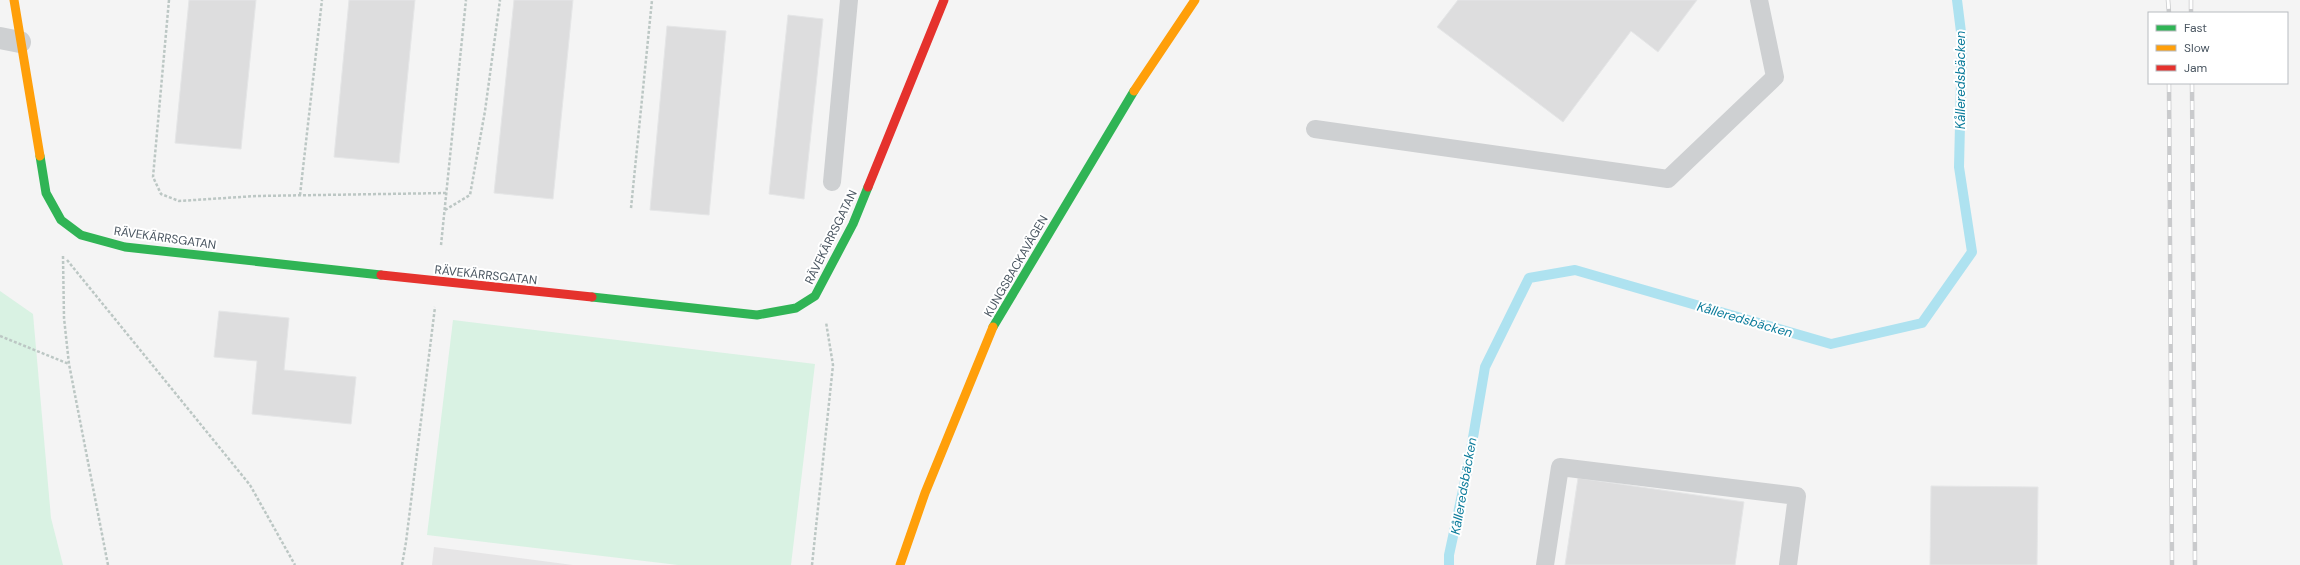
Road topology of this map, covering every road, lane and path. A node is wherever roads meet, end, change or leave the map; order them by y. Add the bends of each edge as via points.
1 (14, 0) edge
2 (169, 0) edge
3 (322, 0) edge
4 (466, 0) edge
5 (500, 0) edge
6 (652, 0) edge
7 (849, 0) edge
8 (944, 0) edge
9 (1195, 0) edge
10 (1759, 0) edge
11 (10, 40) edge
12 (1315, 129) dead end
13 (832, 182) dead end
14 (447, 193) junction
15 (300, 195) junction
16 (631, 208) dead end
17 (445, 210) junction
18 (72, 229) junction
19 (441, 245) dead end
20 (63, 255) junction
21 (815, 296) junction
22 (435, 307) dead end
23 (0, 336) edge
24 (69, 364) junction
25 (108, 565) edge
26 (295, 565) edge
27 (402, 565) edge
28 (812, 565) edge
29 (900, 565) edge
30 (1545, 565) edge
31 (1788, 565) edge

1 - 11 street, RÄVEKÄRRSGATAN
2 - 15 path via 153,177 161,194 179,201
3 - 15 path
4 - 14 path
5 - 17 path via 485,111 470,195
6 - 16 path
7 - 13 lane
8 - 21 street, RÄVEKÄRRSGATAN via 853,224
9 - 29 street, KUNGSBACKAVÄGEN via 1118,115 996,321 925,493
10 - 12 lane via 1775,78 1668,179
11 - 18 street, RÄVEKÄRRSGATAN via 46,193 61,220
14 - 15 path
14 - 17 path
17 - 19 path
18 - 20 path
18 - 21 street, RÄVEKÄRRSGATAN via 81,236 125,247 757,315 796,308
20 - 24 path via 64,318
20 - 26 path via 250,485
21 - 28 path via 827,327 833,364
22 - 27 path
23 - 24 path
24 - 25 path
30 - 31 lane via 1560,467 1797,496

